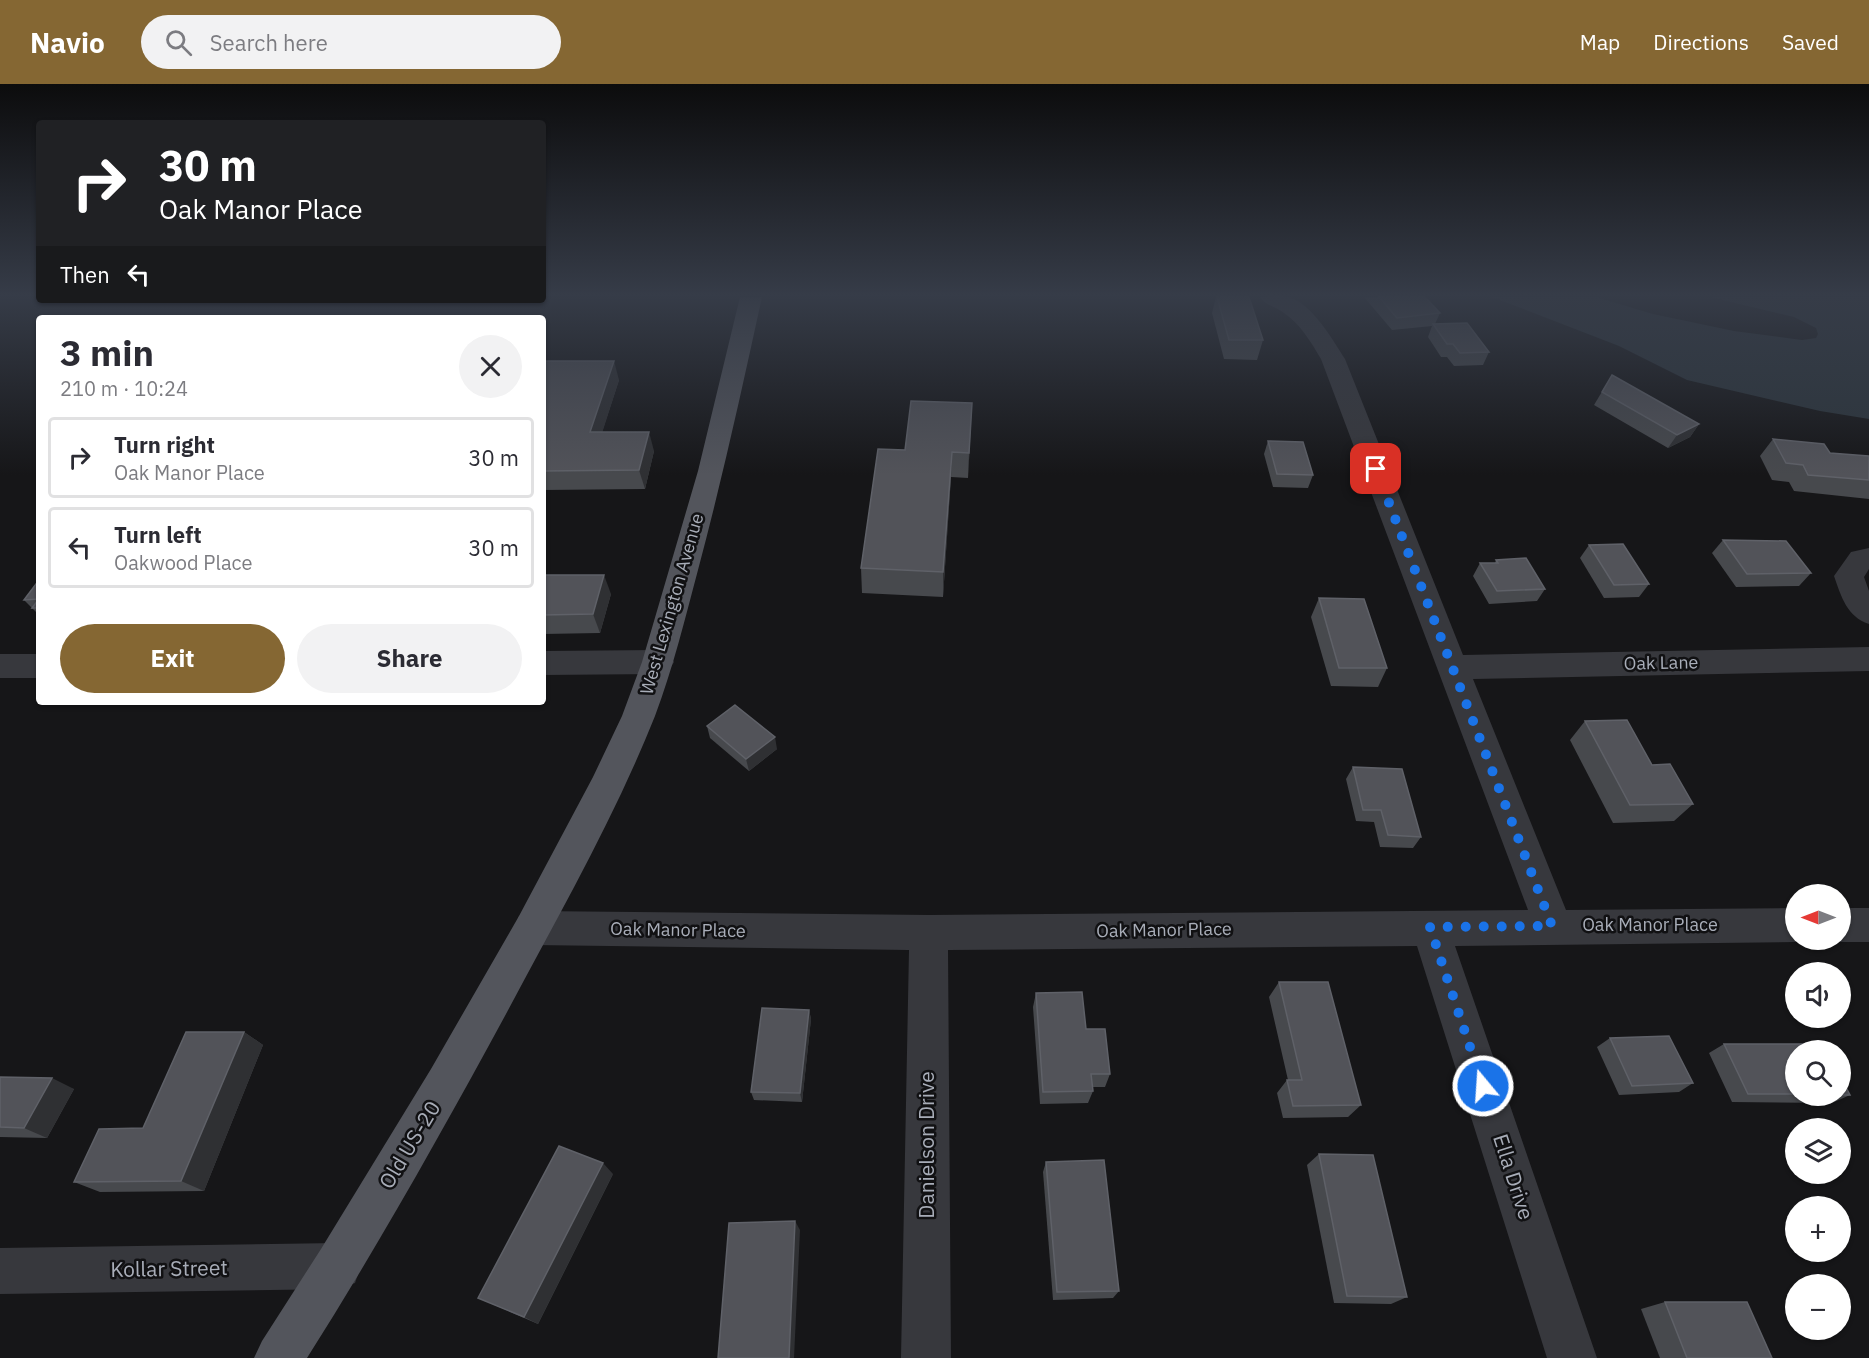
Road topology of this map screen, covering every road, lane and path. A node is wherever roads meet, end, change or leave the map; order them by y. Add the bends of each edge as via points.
1 (737, 356) edge
2 (1332, 356) edge
3 (1869, 558) edge
4 (1869, 613) edge
5 (1869, 659) edge
6 (658, 662) junction
7 (546, 663) edge
8 (0, 666) edge
9 (36, 666) edge
10 (1454, 667) junction
11 (1869, 924) edge
12 (1785, 925) edge
13 (1851, 925) edge
14 (1552, 926) junction
15 (1430, 927) junction
16 (533, 928) junction
17 (929, 933) junction
18 (338, 1266) junction
19 (0, 1271) edge
20 (279, 1358) edge
21 (926, 1358) edge
22 (1572, 1358) edge

1 - 6 main road, West Lexington Avenue via 711,471
2 - 10 street
3 - 4 street via 1861,559 1849,576 1857,599
5 - 10 street, Oak Lane
6 - 7 street
6 - 16 main road, West Lexington Avenue via 608,782
8 - 9 street
10 - 14 street
11 - 13 street
12 - 14 street, Oak Manor Place
14 - 15 street, Oak Manor Place
15 - 17 street, Oak Manor Place
15 - 22 street, Ella Drive
16 - 17 street, Oak Manor Place
16 - 18 main road, Old US-20
17 - 21 street, Danielson Drive
18 - 19 street, Kollar Street
18 - 20 main road, Old US-20

